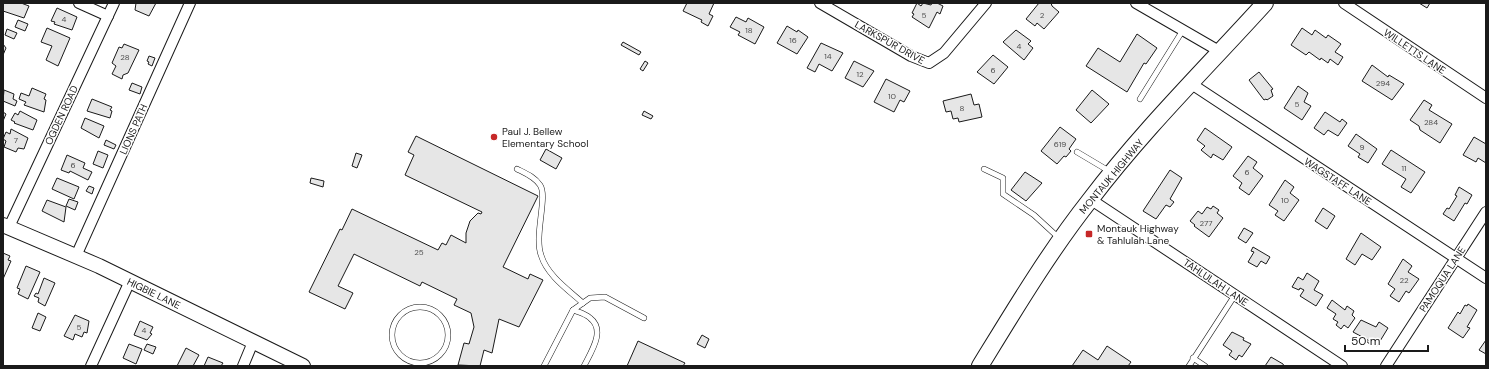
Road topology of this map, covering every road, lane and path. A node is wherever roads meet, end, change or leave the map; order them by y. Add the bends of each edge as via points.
1 (79, 3) edge
2 (114, 3) edge
3 (190, 3) edge
4 (820, 3) edge
5 (986, 3) edge
6 (1136, 3) edge
7 (1265, 3) edge
8 (1344, 3) edge
9 (108, 16) junction
10 (1183, 30) junction
11 (1219, 51) junction
12 (1190, 83) junction
13 (1486, 98) edge
14 (1140, 99) dead end
15 (1077, 152) dead end
16 (518, 169) dead end
17 (984, 170) dead end
18 (1111, 173) junction
19 (1090, 199) junction
20 (1486, 212) edge
21 (6, 226) edge
22 (1060, 239) junction
23 (76, 256) junction
24 (1456, 258) junction
25 (1486, 278) edge
26 (130, 281) junction
27 (1235, 295) junction
28 (583, 303) junction
29 (573, 310) junction
30 (644, 318) dead end
31 (253, 342) junction
32 (1193, 358) junction
33 (409, 364) edge
34 (91, 366) edge
35 (243, 366) edge
36 (303, 366) edge
37 (544, 366) edge
38 (584, 366) edge
39 (980, 366) edge
40 (1188, 366) edge
41 (1205, 366) edge
42 (1342, 366) edge
43 (1386, 366) edge

1 - 9 street
2 - 9 street, OGDEN ROAD
3 - 23 street, LIONS PATH
4 - 5 street, LARKSPUR DRIVE via 911,56 929,63 944,53
6 - 10 street
7 - 11 main road, MONTAUK HIGHWAY
8 - 13 street, WILLETTS LANE
9 - 21 street, OGDEN ROAD
10 - 11 street
10 - 14 lane
11 - 12 main road, MONTAUK HIGHWAY
12 - 18 main road, MONTAUK HIGHWAY
12 - 24 street, WAGSTAFF LANE
15 - 18 lane
16 - 28 lane via 535,179 544,195 538,232 544,264 560,284
17 - 22 lane via 1003,178 1003,194
18 - 19 main road, MONTAUK HIGHWAY
19 - 22 main road, MONTAUK HIGHWAY
19 - 27 street, TAHLULAH LANE
20 - 24 street, PAMOQUA LANE
21 - 23 main road, HIGBIE LANE
22 - 39 main road, MONTAUK HIGHWAY
23 - 26 main road, HIGBIE LANE
24 - 25 street, WAGSTAFF LANE
24 - 43 street, PAMOQUA LANE
26 - 31 main road, HIGBIE LANE
26 - 34 street
27 - 32 lane
27 - 42 street, TAHLULAH LANE
28 - 29 lane
28 - 30 lane via 590,298 605,297
29 - 37 lane
29 - 38 lane via 590,318 596,326 598,338
31 - 35 street
31 - 36 main road, HIGBIE LANE
32 - 40 lane
32 - 41 lane
33 - 33 lane via 428,362 442,352 447,344 445,322 429,308 409,308 395,321 392,340

